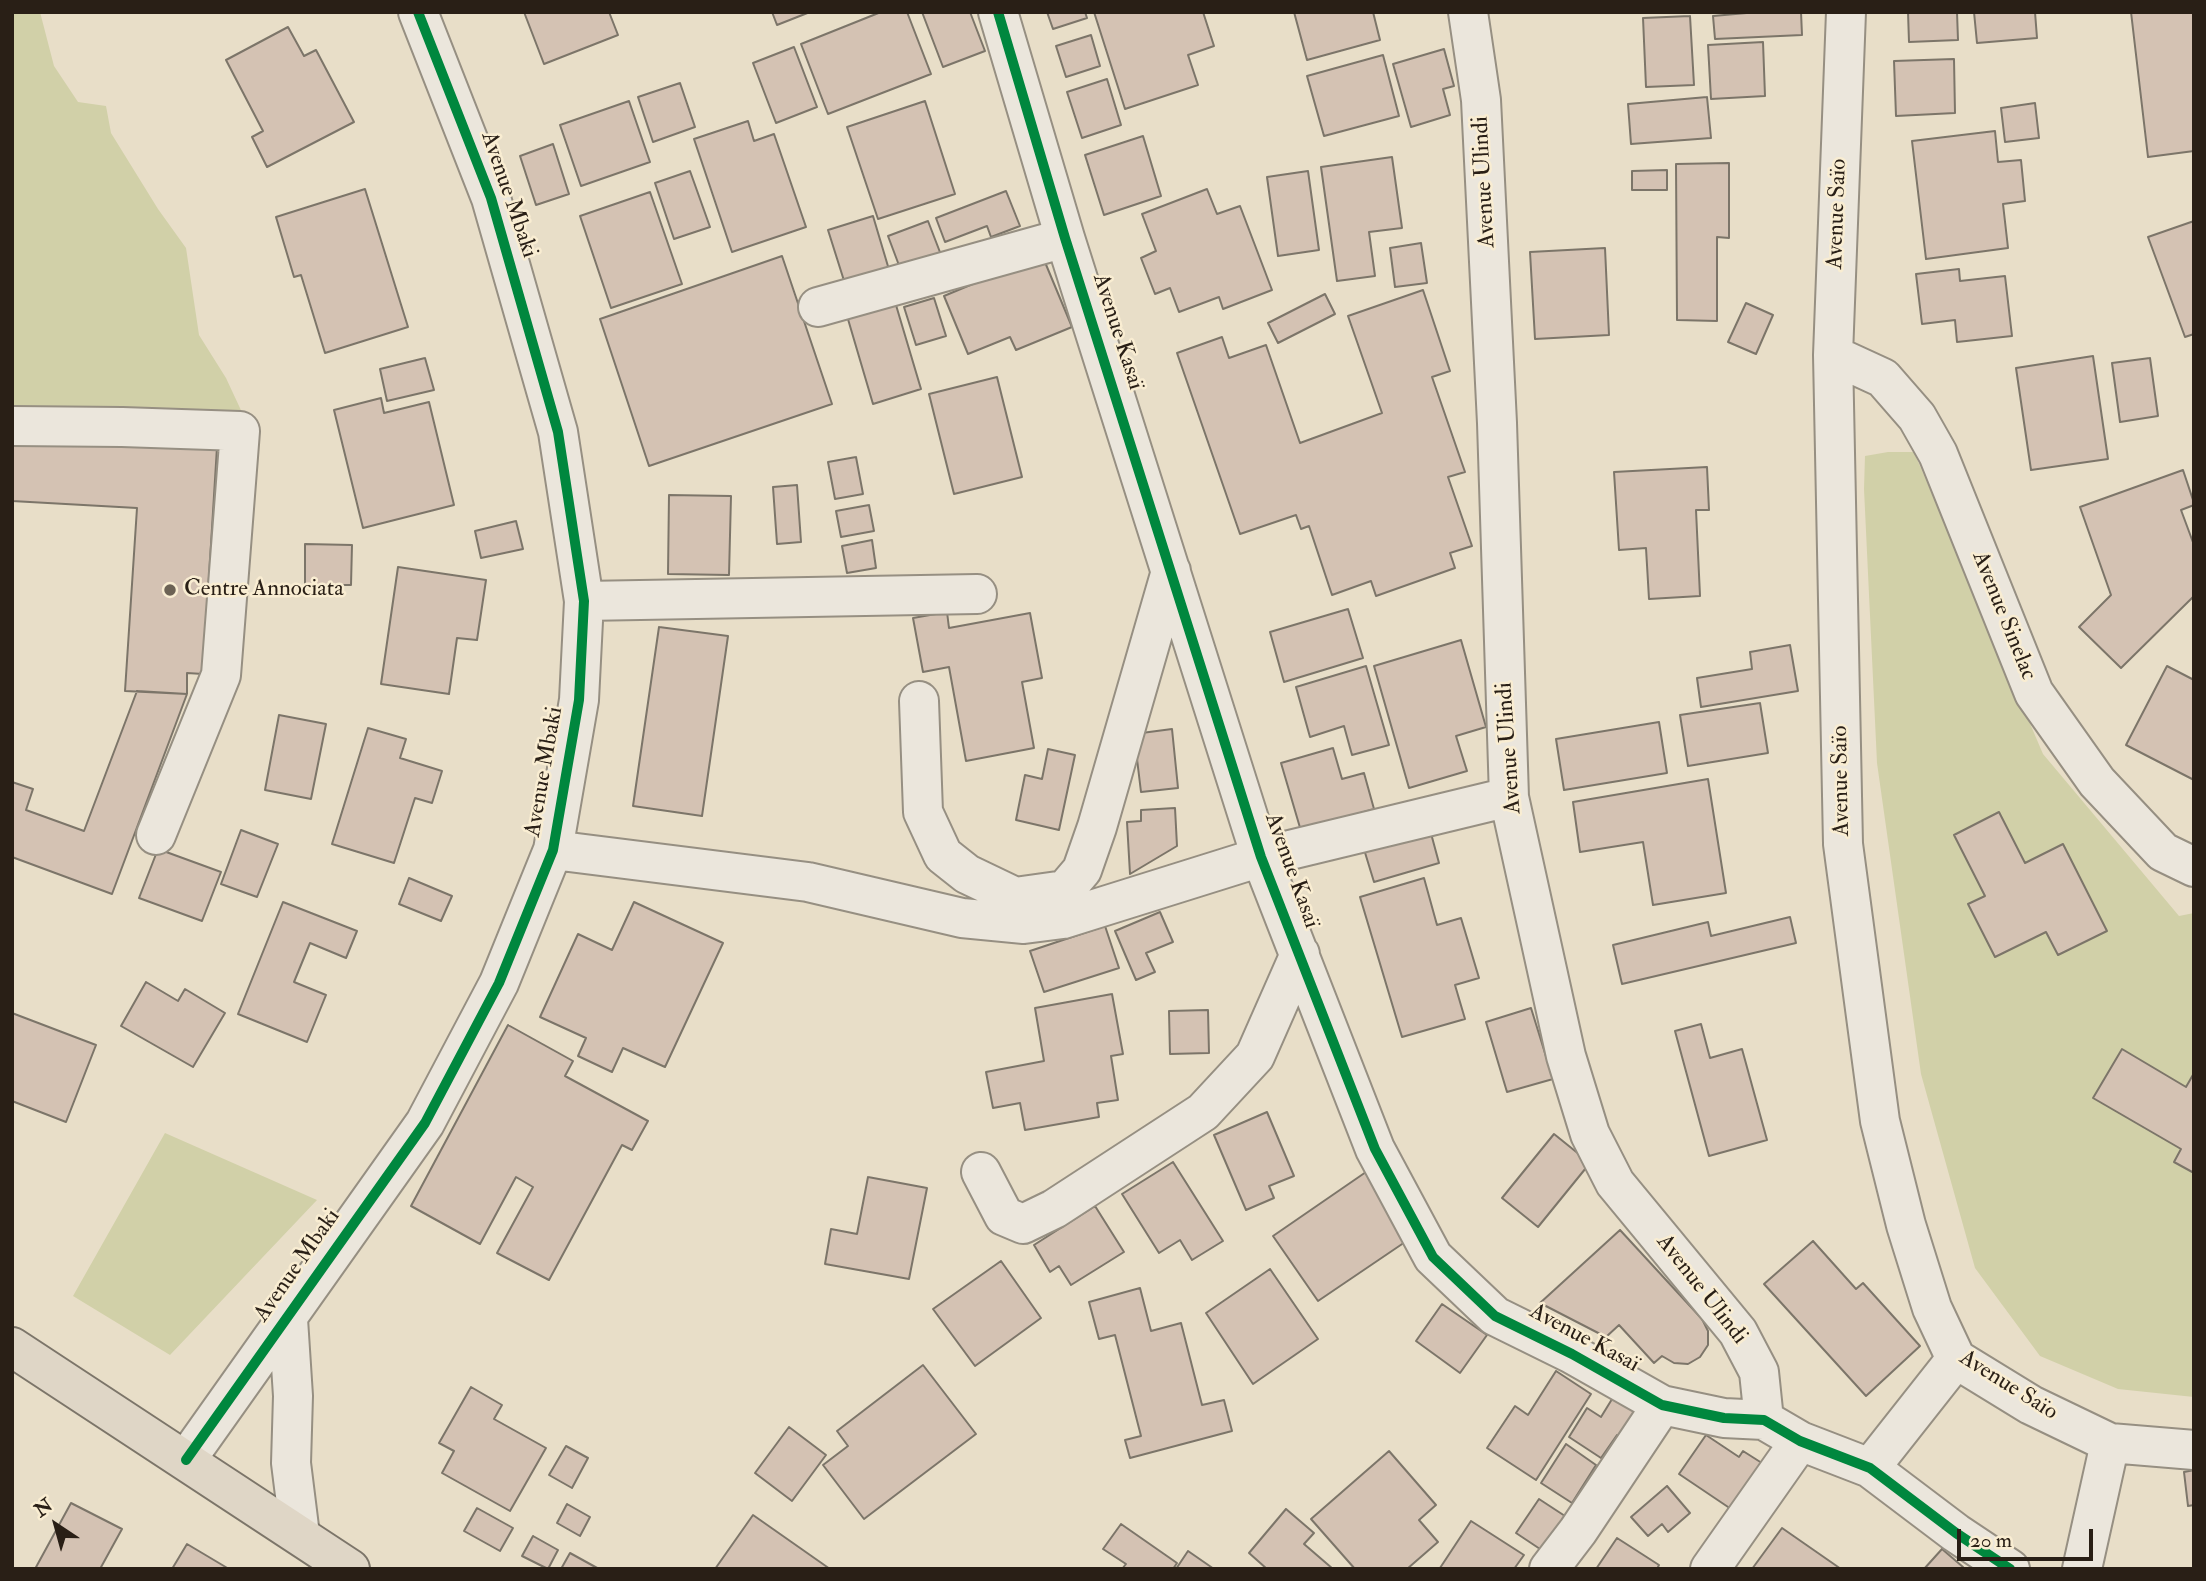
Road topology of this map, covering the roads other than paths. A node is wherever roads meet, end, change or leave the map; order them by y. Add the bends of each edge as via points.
1 (418, 12) edge
2 (999, 12) edge
3 (1468, 12) edge
4 (1846, 12) edge
5 (1065, 238) junction
6 (818, 307) dead end
7 (1833, 355) junction
8 (12, 426) edge
9 (1171, 571) junction
10 (977, 594) dead end
11 (584, 601) junction
12 (919, 701) dead end
13 (1509, 797) junction
14 (156, 835) dead end
15 (553, 850) junction
16 (1261, 857) junction
17 (2194, 867) edge
18 (1300, 954) junction
19 (981, 1172) dead end
20 (288, 1318) junction
21 (12, 1347) edge
22 (1956, 1359) junction
23 (1662, 1405) junction
24 (1764, 1420) junction
25 (1800, 1441) junction
26 (2110, 1444) junction
27 (2194, 1450) edge
28 (186, 1461) junction
29 (1870, 1468) junction
30 (300, 1535) junction
31 (351, 1569) edge
32 (1549, 1569) edge
33 (1710, 1569) edge
34 (2010, 1569) edge
35 (2081, 1569) edge

1 - 11 street, Avenue Mbaki via 491,198 558,432
2 - 5 street, Avenue Kasaï
3 - 13 street, Avenue Ulindi via 1481,100
4 - 7 street, Avenue Saïo
5 - 6 street
5 - 9 street, Avenue Kasaï
7 - 17 street, Avenue Sinelac via 1883,378 1917,417 1938,454 2034,693 2096,782 2162,852
7 - 22 street, Avenue Saïo via 1846,871 1880,1121 1932,1308
8 - 14 street via 240,431 221,676
9 - 12 street via 1097,827 1082,870 1065,890 1015,897 967,874 943,855 923,812
9 - 16 street, Avenue Kasaï
10 - 11 street
11 - 15 street, Avenue Mbaki via 579,700
13 - 16 street
13 - 24 street, Avenue Ulindi via 1566,1056 1590,1133 1615,1183 1738,1332 1759,1372
15 - 16 street via 808,882 962,918 1024,924 1063,919
15 - 20 street, Avenue Mbaki via 499,984 425,1123
16 - 18 street, Avenue Kasaï
18 - 19 street via 1255,1056 1203,1112 1054,1209 1023,1224 1004,1216
18 - 23 street, Avenue Kasaï via 1375,1149 1433,1257 1495,1316
20 - 28 street, Avenue Mbaki
20 - 30 street via 291,1463
21 - 28 main road
22 - 26 street, Avenue Saïo via 2031,1405
22 - 29 street
23 - 24 street, Avenue Kasaï via 1724,1418
23 - 32 street
24 - 25 street, Avenue Kasaï
25 - 29 street, Avenue Kasaï
25 - 33 street
26 - 27 street
26 - 35 street
28 - 30 main road
29 - 34 street, Avenue Kasaï
30 - 31 main road

